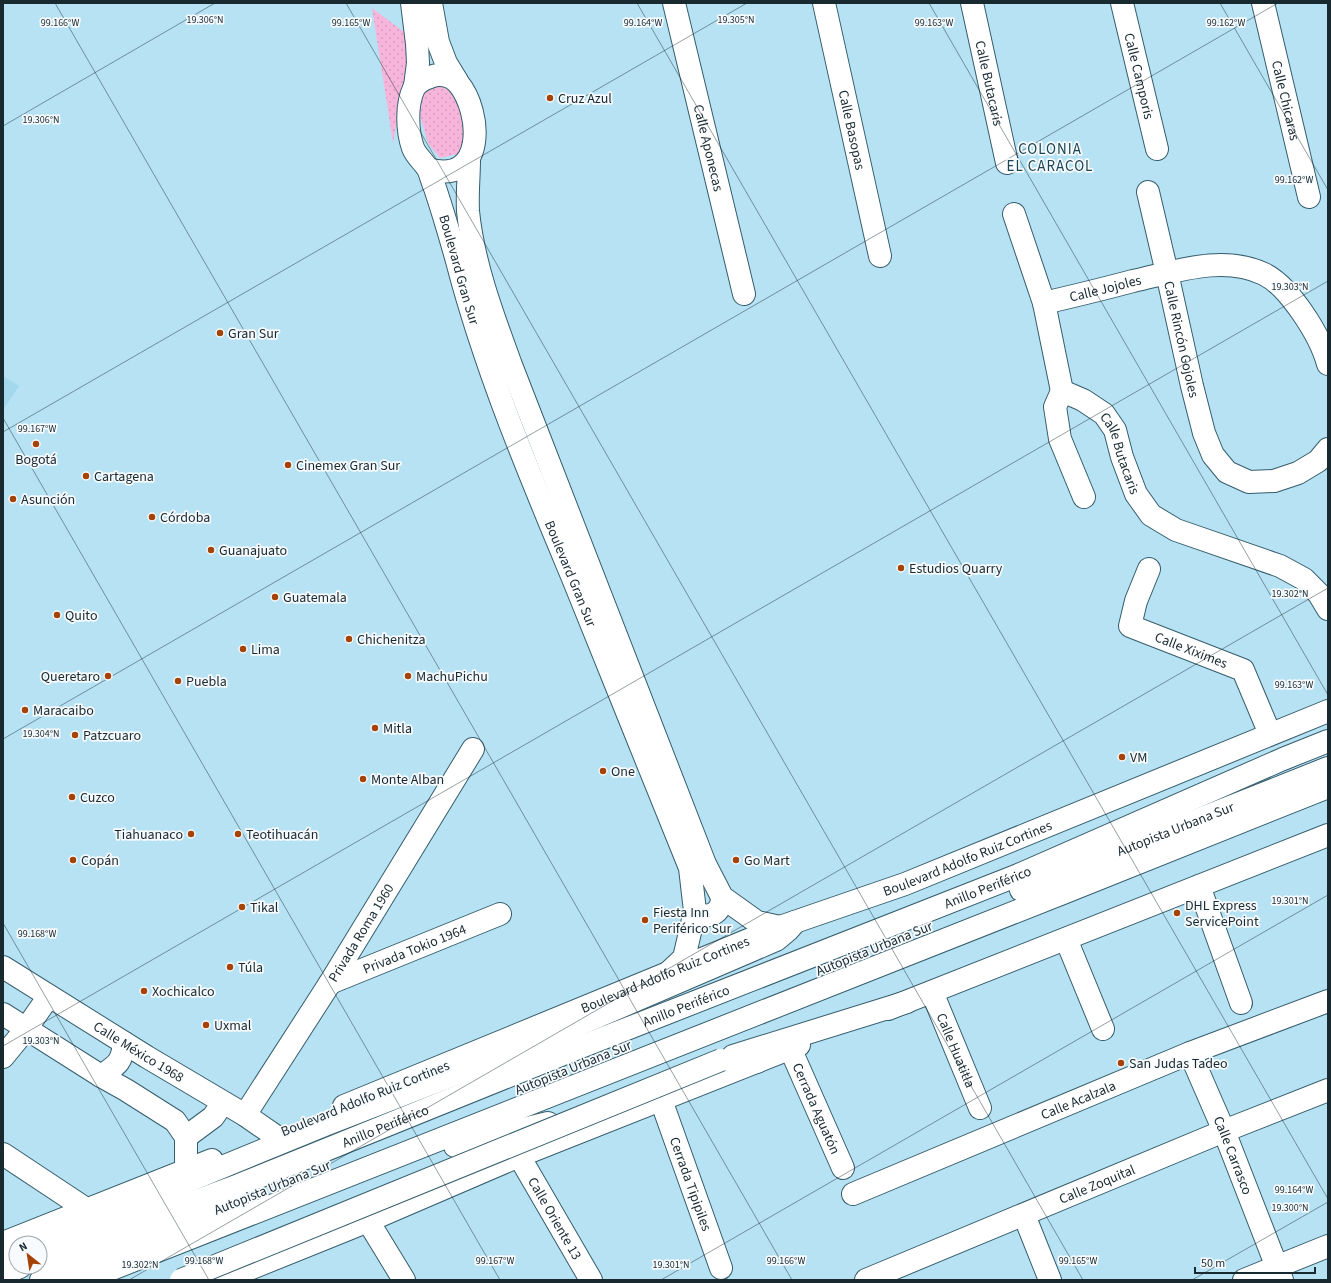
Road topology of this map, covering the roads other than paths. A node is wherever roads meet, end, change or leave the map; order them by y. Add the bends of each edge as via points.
1 (412, 3) edge
2 (432, 3) edge
3 (674, 3) edge
4 (824, 3) edge
5 (972, 3) edge
6 (1122, 3) edge
7 (1263, 3) edge
8 (456, 81) junction
9 (415, 86) junction
10 (1157, 149) dead end
11 (469, 159) junction
12 (1007, 163) dead end
13 (428, 169) junction
14 (1148, 192) dead end
15 (1309, 198) dead end
16 (1014, 214) dead end
17 (880, 256) dead end
18 (1167, 273) junction
19 (744, 294) dead end
20 (1044, 303) junction
21 (1328, 364) edge
22 (1062, 391) junction
23 (1328, 449) edge
24 (1084, 497) dead end
25 (578, 566) junction
26 (1149, 569) dead end
27 (1328, 610) edge
28 (1328, 710) edge
29 (1270, 734) junction
30 (1328, 741) edge
31 (473, 749) dead end
32 (1328, 768) edge
33 (1328, 787) edge
34 (1328, 802) edge
35 (1328, 835) edge
36 (1016, 876) junction
37 (1198, 886) junction
38 (722, 897) junction
39 (695, 911) junction
40 (500, 914) dead end
41 (788, 924) junction
42 (1066, 939) junction
43 (3, 967) edge
44 (668, 973) junction
45 (706, 977) junction
46 (330, 983) junction
47 (932, 992) junction
48 (49, 996) junction
49 (1328, 1001) edge
50 (907, 1002) junction
51 (1241, 1003) dead end
52 (591, 1013) junction
53 (3, 1014) edge
54 (26, 1029) junction
55 (1103, 1029) dead end
56 (548, 1038) junction
57 (124, 1043) junction
58 (790, 1048) junction
59 (1190, 1053) junction
60 (3, 1057) edge
61 (147, 1057) junction
62 (757, 1062) junction
63 (101, 1076) junction
64 (126, 1090) junction
65 (1328, 1090) edge
66 (661, 1100) junction
67 (223, 1103) junction
68 (980, 1108) dead end
69 (245, 1115) junction
70 (1224, 1131) junction
71 (274, 1135) junction
72 (186, 1137) junction
73 (427, 1153) junction
74 (3, 1154) edge
75 (519, 1156) junction
76 (843, 1168) dead end
77 (186, 1170) junction
78 (853, 1194) dead end
79 (86, 1209) junction
80 (1024, 1215) junction
81 (368, 1221) junction
82 (48, 1238) edge
83 (3, 1242) edge
84 (1328, 1246) edge
85 (48, 1256) edge
86 (721, 1268) dead end
87 (1279, 1273) edge
88 (41, 1280) edge
89 (84, 1280) edge
90 (119, 1280) edge
91 (181, 1280) edge
92 (224, 1280) edge
93 (404, 1280) edge
94 (591, 1280) edge
95 (866, 1280) edge
96 (1050, 1280) edge
97 (1244, 1280) edge

1 - 9 main road via 418,63
2 - 8 main road via 438,42
3 - 19 main road, Calle Aponecas
4 - 17 main road, Calle Basopas
5 - 12 main road, Calle Butacaris
6 - 10 main road, Calle Camporis
7 - 15 main road, Calle Chicaras
8 - 9 main road via 445,75 435,75
8 - 11 main road via 468,100 474,119 474,140
9 - 13 main road via 408,109 409,129 414,149
11 - 13 main road via 458,169 447,172
11 - 25 main road, Boulevard Gran Sur via 468,210 485,288
13 - 25 main road, Boulevard Gran Sur via 446,218 490,370
14 - 18 main road
16 - 20 main road
18 - 20 main road, Calle Jojoles
18 - 21 main road, Calle Rincón Gojoles via 1196,266 1224,265 1245,267 1264,274 1277,282 1295,302 1310,324
18 - 23 main road, Calle Rincón Gojoles via 1204,433 1213,455 1228,472 1249,482 1274,482 1298,473 1318,461
20 - 22 main road
22 - 24 main road via 1055,407 1060,439
22 - 27 main road, Calle Butacaris via 1083,400 1104,414 1115,430 1122,458 1136,494 1151,515 1176,530 1280,566 1304,579 1319,594
25 - 38 main road, Boulevard Gran Sur via 705,864
25 - 39 main road, Boulevard Gran Sur via 690,868
26 - 29 main road, Calle Xiximes via 1136,601 1130,626 1242,670
28 - 29 main road, Boulevard Adolfo Ruiz Cortines
29 - 41 main road, Boulevard Adolfo Ruiz Cortines via 905,884
30 - 36 main road, Anillo Periférico
31 - 46 main road, Privada Roma 1960
32 - 88 main road, Autopista Urbana Sur
33 - 89 main road, Autopista Urbana Sur
34 - 73 main road
35 - 37 main road
36 - 45 main road via 996,874 977,878
36 - 85 main road, Anillo Periférico via 578,1048 239,1185
37 - 42 main road
37 - 51 main road
38 - 39 main road via 720,907 714,914 704,916
38 - 41 main road, Boulevard Gran Sur via 757,922
39 - 44 main road, Boulevard Gran Sur via 684,958
40 - 46 main road, Privada Tokio 1964
41 - 44 main road, Boulevard Adolfo Ruiz Cortines
41 - 45 main road via 788,930 776,940
42 - 47 main road
42 - 55 main road
43 - 48 main road, Calle México 1968
44 - 52 main road, Boulevard Adolfo Ruiz Cortines
45 - 52 main road
45 - 56 main road via 650,1007 579,1034
46 - 69 main road, Privada Roma 1960
47 - 50 main road
47 - 68 main road, Calle Huatitla
48 - 54 main road
48 - 57 main road, Calle México 1968
49 - 59 main road, Calle Acalzala
50 - 58 main road
50 - 91 main road, bridge via 721,1060
52 - 56 main road
52 - 71 main road, Boulevard Adolfo Ruiz Cortines
53 - 54 main road
54 - 60 main road
54 - 63 main road
56 - 82 main road via 327,1124
57 - 61 main road, Calle México 1968
57 - 63 main road via 123,1056 115,1066
58 - 62 main road
58 - 76 main road, Cerrada Aguatón
59 - 70 main road, Calle Carrasco
59 - 78 main road, Calle Acalzala
61 - 64 main road via 133,1063 128,1073
61 - 67 main road, Calle México 1968
62 - 66 main road
62 - 73 main road via 709,1070 565,1119
63 - 64 main road
64 - 72 main road via 175,1121
65 - 70 main road, Calle Zoquital
66 - 75 main road
66 - 86 main road, Cerrada Tipipiles
67 - 69 main road, Calle México 1968
67 - 72 main road via 213,1117
69 - 71 main road, Calle México 1968
70 - 80 main road, Calle Zoquital
70 - 87 main road, Calle Carrasco
71 - 77 main road, Boulevard Adolfo Ruiz Cortines
72 - 77 main road
73 - 90 main road
74 - 79 main road
75 - 81 main road
75 - 94 main road, Calle Oriente 13
77 - 79 main road, Boulevard Adolfo Ruiz Cortines
79 - 83 main road, Boulevard Adolfo Ruiz Cortines
80 - 95 main road, Calle Zoquital
80 - 96 main road
81 - 92 main road
81 - 93 main road
84 - 87 main road
87 - 97 main road

